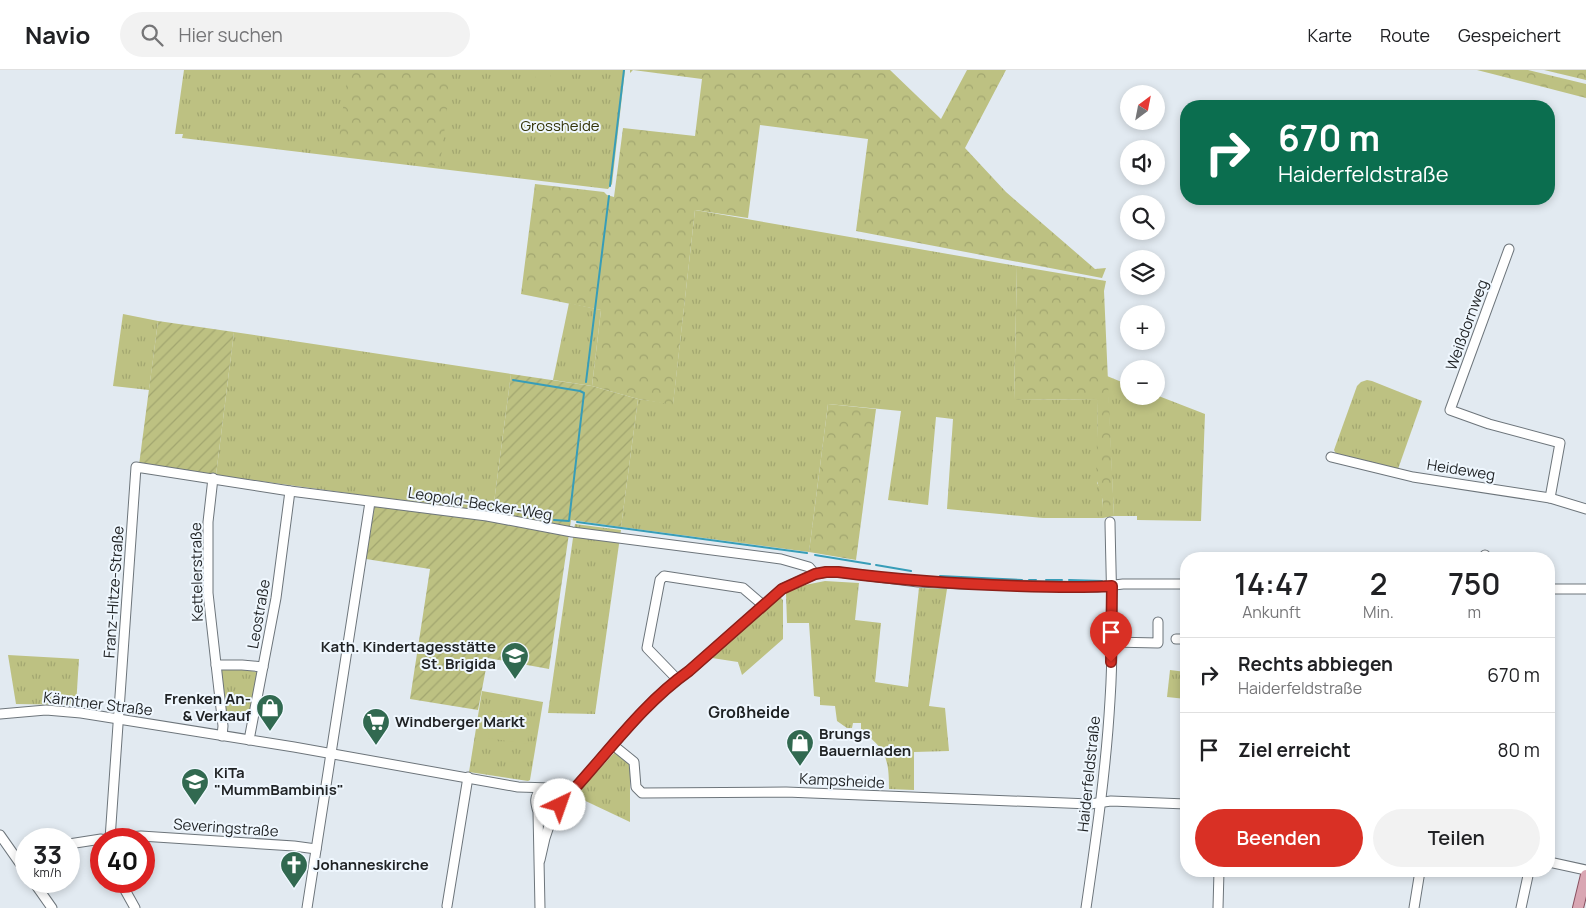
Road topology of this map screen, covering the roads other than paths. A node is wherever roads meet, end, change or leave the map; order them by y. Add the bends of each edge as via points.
1 (1509, 249) dead end
2 (1332, 458) dead end
3 (136, 467) joint
4 (213, 478) junction
5 (290, 491) junction
6 (1550, 498) junction
7 (370, 502) junction
8 (1586, 509) edge
9 (1110, 522) dead end
10 (815, 574) junction
11 (1180, 584) edge
12 (1112, 586) junction
13 (1555, 589) edge
14 (1586, 589) edge
15 (763, 605) junction
16 (1158, 622) dead end
17 (1176, 639) dead end
18 (1180, 639) edge
19 (1112, 642) junction
20 (216, 665) junction
21 (263, 667) junction
22 (677, 679) junction
23 (0, 714) edge
24 (119, 719) junction
25 (222, 736) junction
26 (249, 740) junction
27 (613, 745) junction
28 (331, 754) junction
29 (468, 777) junction
30 (518, 787) junction
31 (576, 787) junction
32 (541, 789) junction
33 (558, 793) junction
34 (535, 802) junction
35 (1100, 803) junction
36 (1180, 804) edge
37 (558, 809) junction
38 (538, 812) junction
39 (108, 828) edge
40 (0, 835) edge
41 (155, 837) edge
42 (316, 849) junction
43 (15, 856) edge
44 (540, 860) junction
45 (1555, 863) edge
46 (1586, 870) edge
47 (1586, 875) edge
48 (1219, 877) edge
49 (1419, 877) edge
50 (1528, 877) edge
51 (41, 893) edge
52 (127, 893) edge
53 (447, 906) dead end
54 (52, 908) edge
55 (135, 908) edge
56 (307, 908) edge
57 (540, 908) edge
58 (1086, 908) edge
59 (1218, 908) edge
60 (1414, 908) edge
61 (1521, 908) edge
62 (1578, 908) edge

1 - 6 street, Weißdornweg via 1450,410 1560,443
2 - 6 street, Heideweg via 1413,477
3 - 4 street, Leopold-Becker-Weg
3 - 24 street, Franz-Hitze-Straße
4 - 5 street, Leopold-Becker-Weg
4 - 20 street, Kettelerstraße via 208,522 208,593
5 - 7 street, Leopold-Becker-Weg
5 - 21 street, Leostraße
6 - 8 street, Heideweg
7 - 10 street, Leopold-Becker-Weg via 781,559 809,568
7 - 28 street
9 - 12 street, Haiderfeldstraße
10 - 12 street via 838,572 961,584
10 - 15 street via 782,589
11 - 12 street
12 - 19 street, Haiderfeldstraße
13 - 14 street
15 - 22 street
15 - 22 street via 743,588 664,576 660,580 647,648
16 - 19 street via 1158,643
17 - 18 street
19 - 35 street, Haiderfeldstraße
20 - 21 street
20 - 25 street, Kettelerstraße
21 - 26 street, Leostraße
22 - 27 street
23 - 24 street, Kärntner Straße via 46,710
24 - 25 street, Kärntner Straße
24 - 39 street, Franz-Hitze-Straße
25 - 26 street, Kärntner Straße
26 - 28 street, Kärntner Straße
27 - 31 street
27 - 35 street, Kampsheide via 634,762 636,787 642,793 786,792
28 - 29 street, Kärntner Straße
28 - 42 street
29 - 30 street, Kärntner Straße
29 - 53 street
30 - 32 street, Kärntner Straße
30 - 34 street
31 - 33 street via 569,792
31 - 37 street
32 - 33 street via 550,788
32 - 34 street
33 - 37 street
34 - 38 street
35 - 36 street, Kampsheide
35 - 58 street, Haiderfeldstraße
37 - 38 street via 546,817
37 - 44 street via 550,823
38 - 44 street
40 - 43 street
41 - 42 street, Severingstraße
42 - 56 street
44 - 57 street
45 - 46 street
47 - 62 main road
48 - 59 street
49 - 60 street
50 - 61 street
51 - 54 street
52 - 55 street

